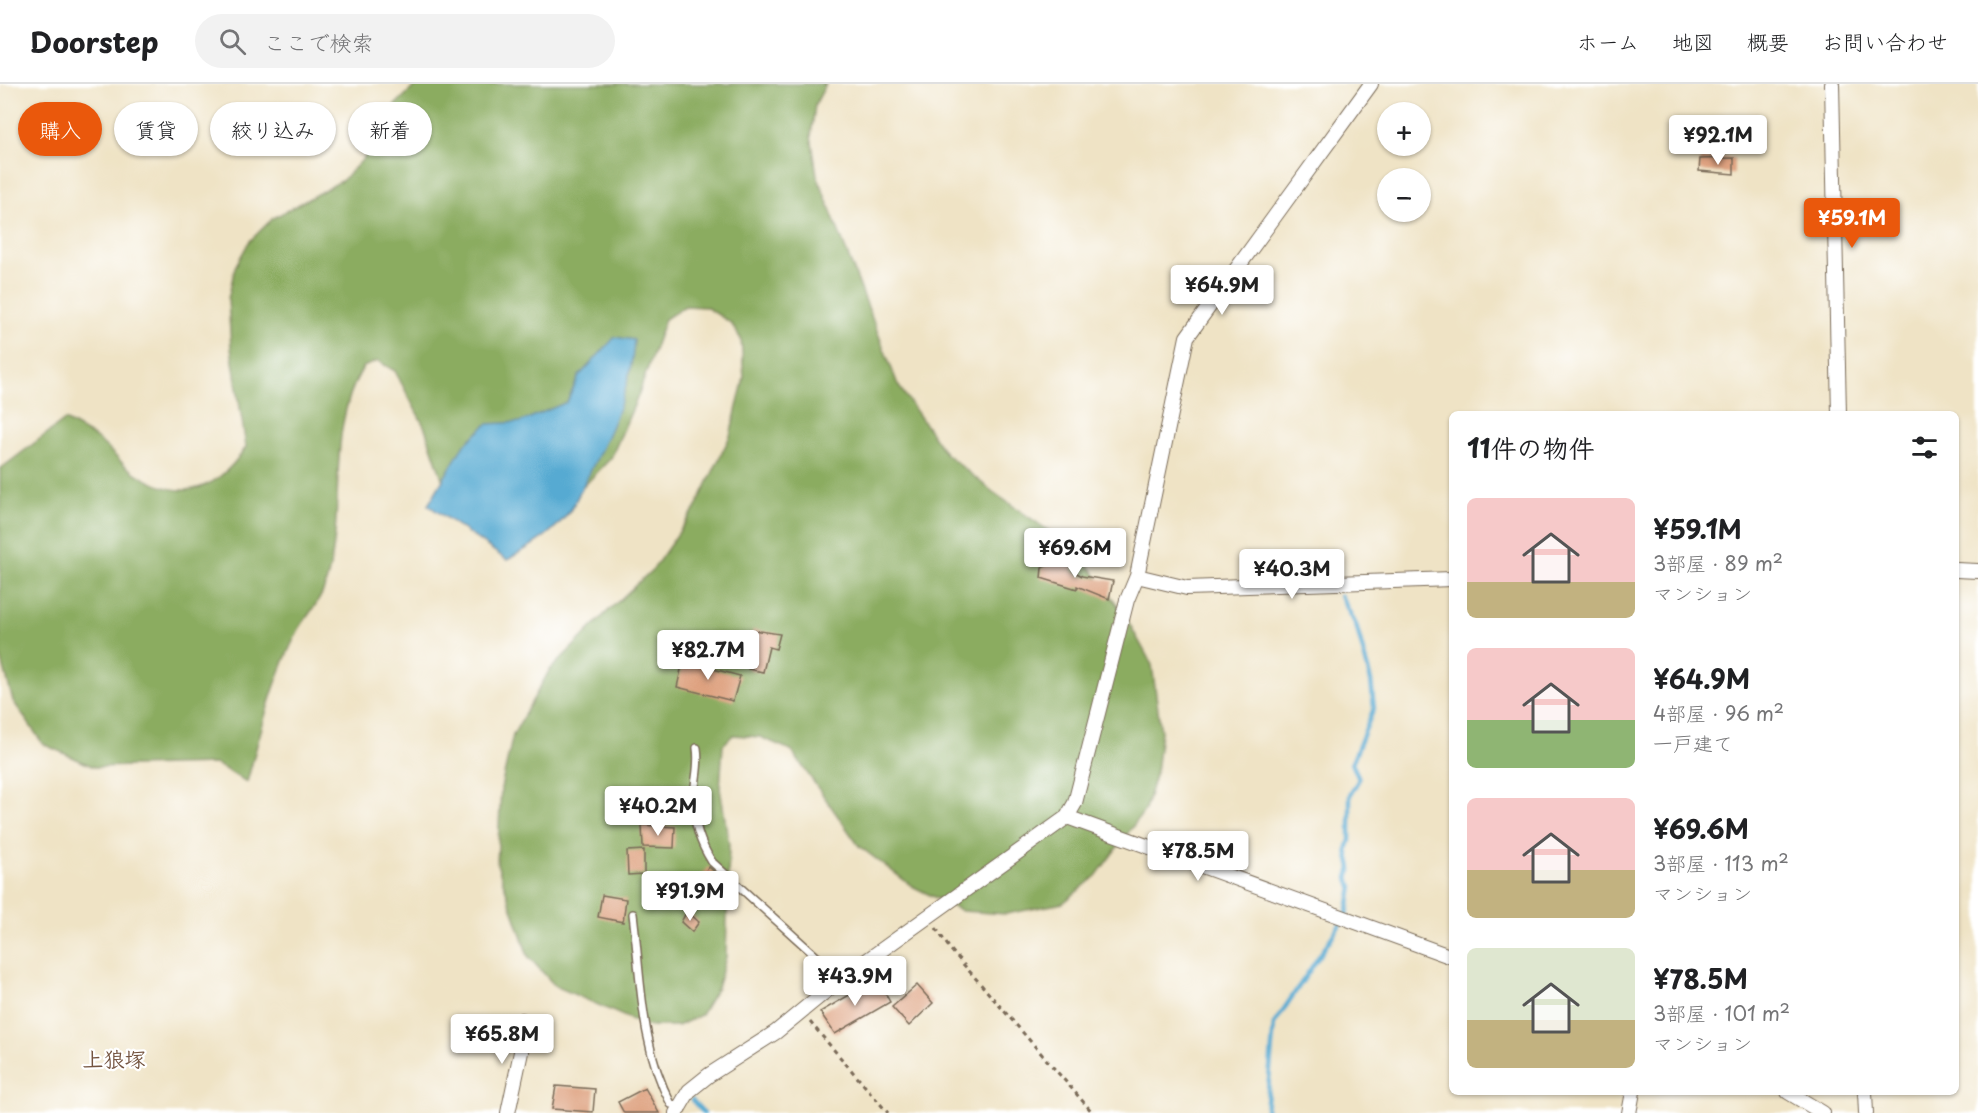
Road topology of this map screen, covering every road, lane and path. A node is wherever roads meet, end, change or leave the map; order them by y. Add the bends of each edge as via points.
1 (1371, 84) edge
2 (1832, 84) edge
3 (1839, 411) edge
4 (1959, 570) edge
5 (1978, 571) edge
6 (1137, 576) junction
7 (1449, 579) edge
8 (697, 748) dead end
9 (1067, 816) junction
10 (633, 914) dead end
11 (928, 917) junction
12 (1449, 956) edge
13 (837, 982) junction
14 (801, 1011) junction
15 (522, 1020) dead end
16 (1632, 1095) edge
17 (1793, 1095) edge
18 (1865, 1095) edge
19 (678, 1110) edge
20 (508, 1113) edge
21 (888, 1113) edge
22 (1093, 1113) edge
23 (1629, 1113) edge
24 (1822, 1113) edge
25 (1866, 1113) edge

1 - 6 street via 1187,337
2 - 3 street
4 - 5 street
6 - 7 street via 1187,588
6 - 9 street via 1127,600 1076,803
8 - 13 lane via 694,799 703,848 712,862 818,958
9 - 11 street
9 - 12 street
10 - 19 lane via 649,1049 659,1082
11 - 13 street
11 - 22 path via 950,949
13 - 14 street
14 - 19 street via 696,1085
14 - 21 path
15 - 20 street
16 - 23 street
17 - 24 street
18 - 25 street

